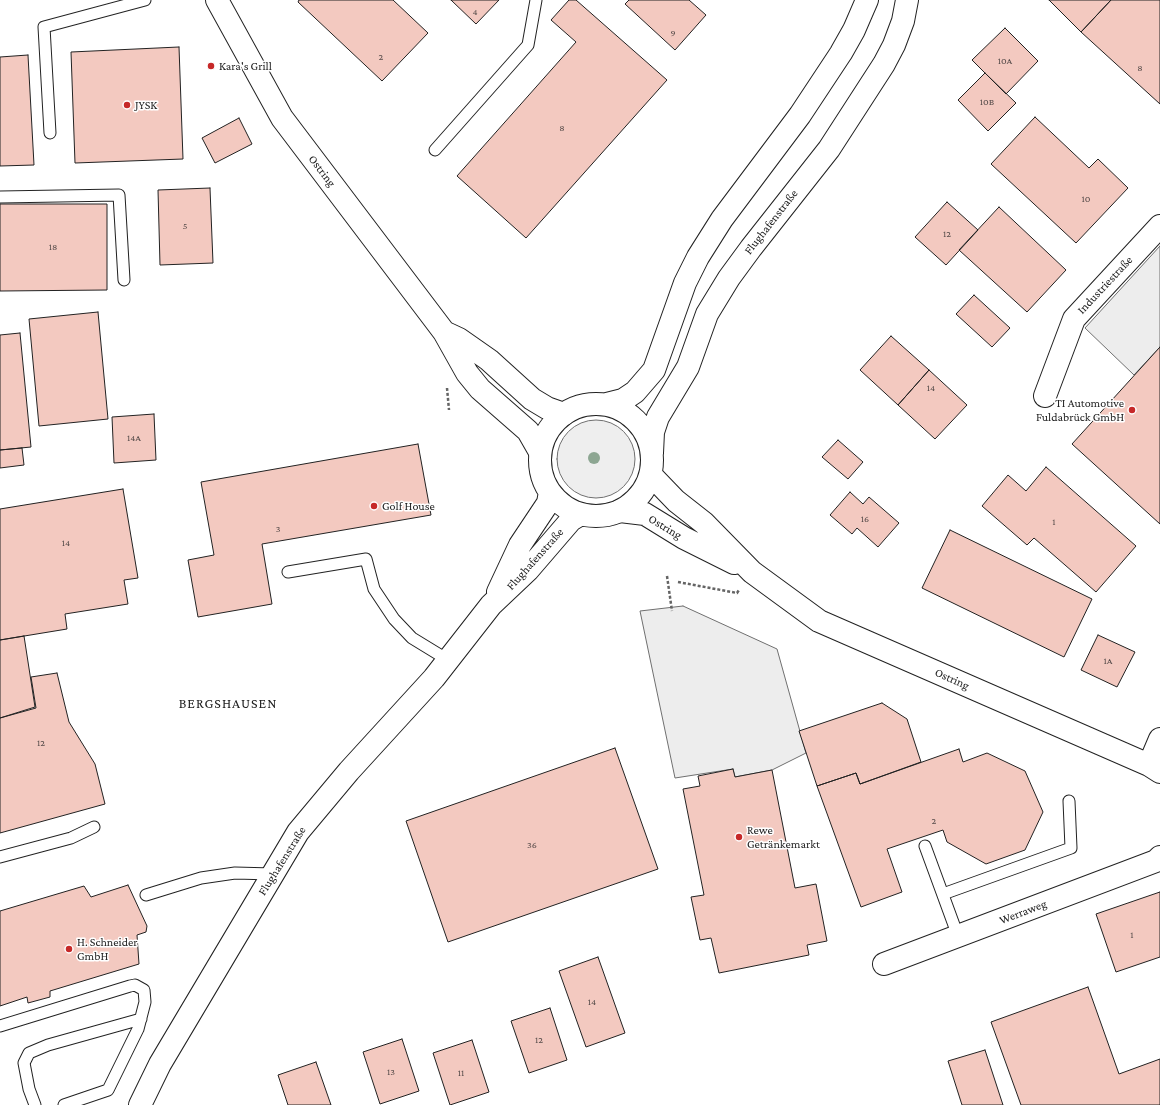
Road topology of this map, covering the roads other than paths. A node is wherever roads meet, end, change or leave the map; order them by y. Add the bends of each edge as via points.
1 (144, 0) edge
2 (536, 0) edge
3 (867, 0) edge
4 (907, 0) edge
5 (227, 5) edge
6 (50, 133) dead end
7 (435, 150) dead end
8 (0, 197) edge
9 (1160, 226) edge
10 (124, 280) dead end
11 (444, 332) junction
12 (1045, 396) dead end
13 (607, 404) junction
14 (564, 414) junction
15 (540, 452) junction
16 (652, 453) junction
17 (651, 474) junction
18 (550, 492) junction
19 (620, 511) junction
20 (581, 514) junction
21 (288, 572) dead end
22 (752, 572) junction
23 (491, 605) junction
24 (448, 660) junction
25 (1160, 739) edge
26 (1154, 769) edge
27 (1069, 801) dead end
28 (94, 827) dead end
29 (925, 846) dead end
30 (0, 857) edge
31 (1160, 857) edge
32 (273, 874) junction
33 (943, 894) junction
34 (146, 896) dead end
35 (958, 936) junction
36 (884, 964) dead end
37 (141, 1019) junction
38 (0, 1026) edge
39 (35, 1105) edge
40 (64, 1105) edge
41 (140, 1105) edge

1 - 6 lane via 44,27
2 - 7 lane via 528,45
3 - 13 street via 841,53 800,115 722,219 698,257 654,370 635,392 623,400
4 - 16 street, Flughafenstraße via 904,21 884,64 829,149 750,248 707,314 688,367 658,417 653,432
5 - 11 street, Ostring via 282,118
8 - 10 lane via 119,195
9 - 12 street, Industriestraße via 1074,319
11 - 14 street, Ostring via 459,339 488,360 532,399
11 - 15 street, Ostring via 467,373 480,389 528,431
13 - 14 street via 577,407
13 - 16 street via 623,411 637,422 647,436
14 - 15 street via 546,434
15 - 18 street via 543,480
16 - 17 street
17 - 19 street via 644,490
17 - 22 street, Ostring via 676,502 704,524
18 - 20 street via 564,506
18 - 23 street, Flughafenstraße via 548,503 520,546
19 - 20 street via 594,516
19 - 22 street, Ostring via 645,514 684,538
20 - 23 street, Flughafenstraße via 557,534 532,565
21 - 24 lane via 366,559 374,589 394,619 412,638
22 - 26 street, Ostring via 820,620
23 - 24 street, Flughafenstraße
24 - 32 street, Flughafenstraße via 298,832
25 - 26 street
27 - 33 lane via 1071,848
28 - 30 lane via 71,838
29 - 33 lane
31 - 35 street, Werraweg via 1156,862
32 - 34 lane via 235,873 201,878
32 - 41 street, Flughafenstraße via 160,1064
33 - 35 lane
35 - 36 street, Werraweg
37 - 38 lane via 145,1002 144,990 136,985
37 - 39 lane via 48,1045 29,1053 24,1063
37 - 40 lane via 108,1090

